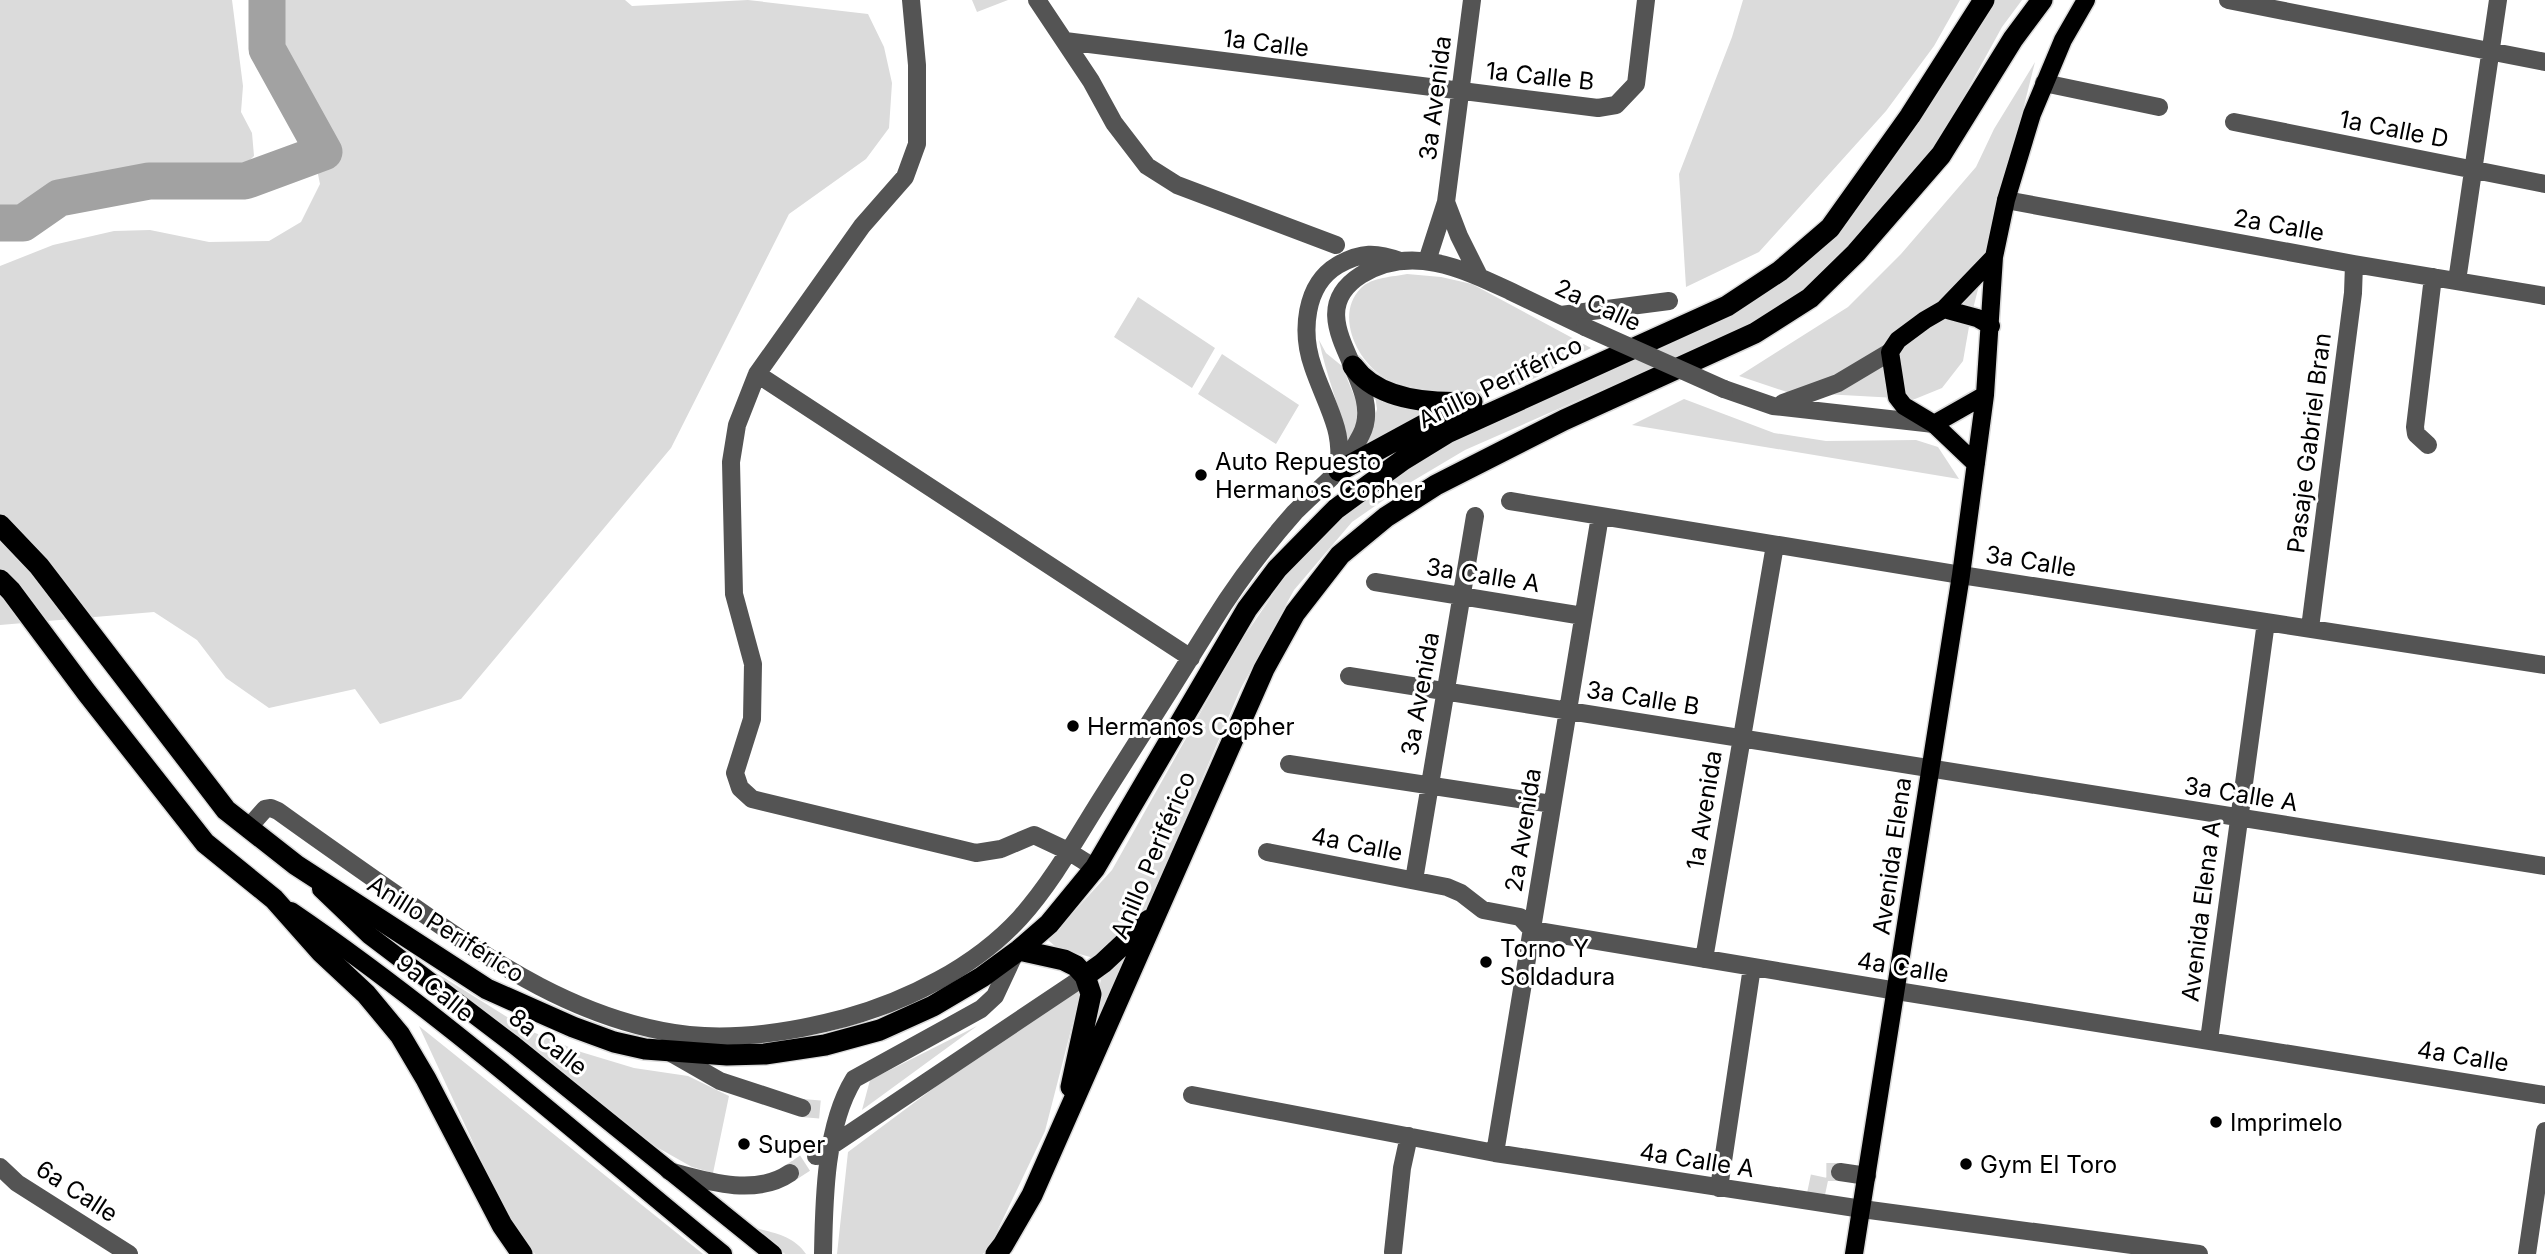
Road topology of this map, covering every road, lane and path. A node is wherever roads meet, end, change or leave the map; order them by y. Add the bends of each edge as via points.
1 (911, 0) edge
2 (1037, 0) edge
3 (1472, 0) edge
4 (1646, 0) edge
5 (1984, 0) edge
6 (2042, 0) edge
7 (2086, 0) edge
8 (2228, 0) edge
9 (2498, 0) edge
10 (1065, 41) junction
11 (2490, 52) junction
12 (2545, 62) edge
13 (2044, 83) junction
14 (1460, 93) junction
15 (2159, 107) dead end
16 (2234, 122) dead end
17 (2473, 170) junction
18 (2545, 184) edge
19 (2006, 200) junction
20 (1447, 202) junction
21 (1336, 245) dead end
22 (1994, 257) junction
23 (1400, 261) junction
24 (1427, 261) junction
25 (2354, 264) junction
26 (1479, 276) junction
27 (2433, 277) junction
28 (2457, 281) junction
29 (2545, 296) edge
30 (1669, 301) dead end
31 (1944, 309) junction
32 (1561, 315) junction
33 (1991, 326) junction
34 (1889, 352) junction
35 (1353, 366) junction
36 (757, 374) junction
37 (1985, 395) junction
38 (1520, 399) junction
39 (1773, 406) junction
40 (1934, 424) junction
41 (2428, 445) dead end
42 (1976, 464) junction
43 (1339, 471) junction
44 (1510, 501) dead end
45 (1475, 516) dead end
46 (1600, 516) junction
47 (0, 526) edge
48 (1775, 545) junction
49 (1961, 575) junction
50 (0, 580) edge
51 (1375, 582) dead end
52 (1461, 596) junction
53 (1583, 616) junction
54 (2266, 622) junction
55 (2310, 628) junction
56 (1191, 658) junction
57 (2545, 664) edge
58 (1349, 676) dead end
59 (1446, 691) junction
60 (1568, 711) junction
61 (1741, 739) junction
62 (1289, 764) dead end
63 (1929, 770) junction
64 (1429, 787) junction
65 (1552, 804) junction
66 (2238, 818) junction
67 (249, 827) junction
68 (1068, 851) junction
69 (1267, 852) dead end
70 (296, 865) junction
71 (2545, 866) edge
72 (1096, 868) junction
73 (1414, 880) junction
74 (274, 899) junction
75 (1157, 913) junction
76 (446, 929) junction
77 (1532, 930) junction
78 (427, 951) junction
79 (1017, 951) junction
80 (1704, 959) junction
81 (1752, 967) junction
82 (1085, 976) junction
83 (1897, 991) junction
84 (2209, 1040) junction
85 (671, 1053) junction
86 (1192, 1095) dead end
87 (2545, 1095) edge
88 (802, 1108) tunnel mouth
89 (1062, 1130) junction
90 (2545, 1131) edge
91 (1409, 1136) junction
92 (833, 1144) junction
93 (1495, 1153) junction
94 (816, 1156) tunnel mouth
95 (0, 1167) edge
96 (669, 1171) junction
97 (1840, 1172) tunnel mouth
98 (790, 1173) tunnel mouth
99 (1867, 1176) junction
100 (1719, 1188) junction
101 (1861, 1209) junction
102 (1393, 1252) dead end
103 (129, 1254) edge
104 (522, 1254) edge
105 (723, 1254) edge
106 (773, 1254) edge
107 (823, 1254) edge
108 (996, 1254) edge
109 (1854, 1254) edge
110 (2199, 1254) edge
111 (2528, 1254) edge

1 - 36 street via 917,144 905,177 862,226
2 - 10 street
3 - 14 street, 3a Avenida
4 - 14 street, 1a Calle B via 1636,84 1616,105 1598,108
5 - 38 highway, Anillo Periférico via 1910,116 1830,228 1780,271 1727,306
6 - 75 highway, Anillo Periférico via 1941,155 1856,253 1810,298 1755,333 1436,485 1386,517 1340,555 1295,613 1264,669
7 - 13 main road, Avenida Elena
8 - 11 street
9 - 11 street
10 - 14 street, 1a Calle
10 - 21 street via 1114,123 1147,166 1177,185
11 - 12 street
11 - 17 street
13 - 15 street
13 - 19 main road, Avenida Elena
14 - 20 street, 3a Avenida
16 - 17 street, 1a Calle D
17 - 18 street, 1a Calle D
17 - 28 street
19 - 22 main road, Avenida Elena
19 - 25 street, 2a Calle
20 - 24 street, 3a Avenida
20 - 26 street, 3a Avenida
22 - 31 main road
22 - 33 main road, Avenida Elena
23 - 24 street, 2a Calle
23 - 35 street, 2a Calle via 1358,278 1340,299 1339,335
23 - 43 street, 2a Calle via 1378,253 1353,258 1331,269 1310,301 1309,353 1337,429
24 - 26 street, 2a Calle
25 - 27 street, 2a Calle
25 - 55 street, Pasaje Gabriel Bran
26 - 32 street, 2a Calle
27 - 28 street, 2a Calle
27 - 41 street via 2415,427
28 - 29 street, 2a Calle
30 - 32 street
31 - 33 main road
31 - 34 main road via 1898,340
32 - 39 street, 2a Calle, bridge via 1724,389
33 - 37 main road, Avenida Elena
34 - 39 street via 1838,383
34 - 40 main road via 1897,397
35 - 38 highway via 1375,387 1413,398 1455,403
35 - 43 street, 2a Calle via 1364,392 1367,416 1363,432
36 - 56 street
36 - 68 street via 737,425 732,462 734,594 754,664 752,719 736,774 740,788 752,799 976,853 1001,849 1034,835
37 - 40 main road
37 - 42 main road, Avenida Elena
38 - 43 highway via 1429,422
38 - 72 highway, Anillo Periférico via 1447,433 1381,475 1336,509 1277,569 1216,660
39 - 40 street, 2a Calle
40 - 42 main road
42 - 49 main road, Avenida Elena
43 - 56 street, Anillo Periférico via 1278,531
44 - 46 street, 3a Calle
45 - 52 street, 3a Avenida
46 - 48 street, 3a Calle
46 - 53 street, 2a Avenida
47 - 67 highway, Anillo Periférico via 39,566 226,810
48 - 49 street, 3a Calle
48 - 61 street, 1a Avenida
49 - 54 street, 3a Calle
49 - 63 main road, Avenida Elena
50 - 74 highway via 205,843
51 - 52 street, 3a Calle A
52 - 53 street, 3a Calle A
52 - 59 street, 3a Avenida
53 - 60 street, 2a Avenida
54 - 55 street, 3a Calle
54 - 66 street, Avenida Elena A
55 - 57 street, 3a Calle
56 - 68 street, Anillo Periférico
58 - 59 street, 3a Calle B
59 - 60 street, 3a Calle B
59 - 64 street, 3a Avenida
60 - 61 street, 3a Calle B
60 - 65 street, 2a Avenida
61 - 63 street, 3a Calle B
61 - 80 street, 1a Avenida
62 - 64 street
63 - 66 street, 3a Calle A
63 - 83 main road, Avenida Elena
64 - 65 street
64 - 73 street, 3a Avenida
65 - 77 street, 2a Avenida
66 - 71 street, 3a Calle A
66 - 84 street, Avenida Elena A
67 - 70 highway, Anillo Periférico
67 - 76 street, Anillo Periférico via 271,808
68 - 72 street
68 - 76 street, Anillo Periférico via 1016,922 969,962 864,1013 784,1030 693,1035 621,1021 545,990
69 - 73 street, 4a Calle
70 - 78 highway, Anillo Periférico
70 - 96 main road, 8a Calle via 369,935
72 - 79 highway, Anillo Periférico via 1049,923
73 - 77 street, 4a Calle via 1461,893 1483,910 1520,917
74 - 104 highway via 400,1035
74 - 105 main road, 9a Calle via 346,948
75 - 82 highway
75 - 89 highway, Anillo Periférico
76 - 78 street
77 - 80 street, 4a Calle
77 - 93 street, 2a Avenida
78 - 85 highway, Anillo Periférico via 528,1009 614,1042
79 - 82 highway via 1064,960
79 - 85 highway, Anillo Periférico via 933,1006 880,1030 765,1054
79 - 92 street via 995,996 981,1009 854,1079 832,1111
80 - 81 street, 4a Calle
81 - 83 street, 4a Calle
81 - 100 street
82 - 89 highway via 1091,994
82 - 92 street
83 - 84 street, 4a Calle
83 - 99 main road, Avenida Elena
84 - 87 street, 4a Calle
85 - 88 street via 720,1081
86 - 91 street, 4a Calle A
89 - 108 highway, Anillo Periférico via 1032,1195
90 - 111 street
91 - 93 street, 4a Calle A
91 - 102 street
92 - 94 street
92 - 107 street via 825,1186
93 - 100 street, 4a Calle A
95 - 103 street, 6a Calle via 17,1183
96 - 98 street via 743,1185 777,1182
96 - 106 main road, 8a Calle
97 - 99 street
99 - 101 main road, Avenida Elena
100 - 101 street, 4a Calle A via 1816,1198
101 - 109 main road, Avenida Elena
101 - 110 street, 4a Calle A

